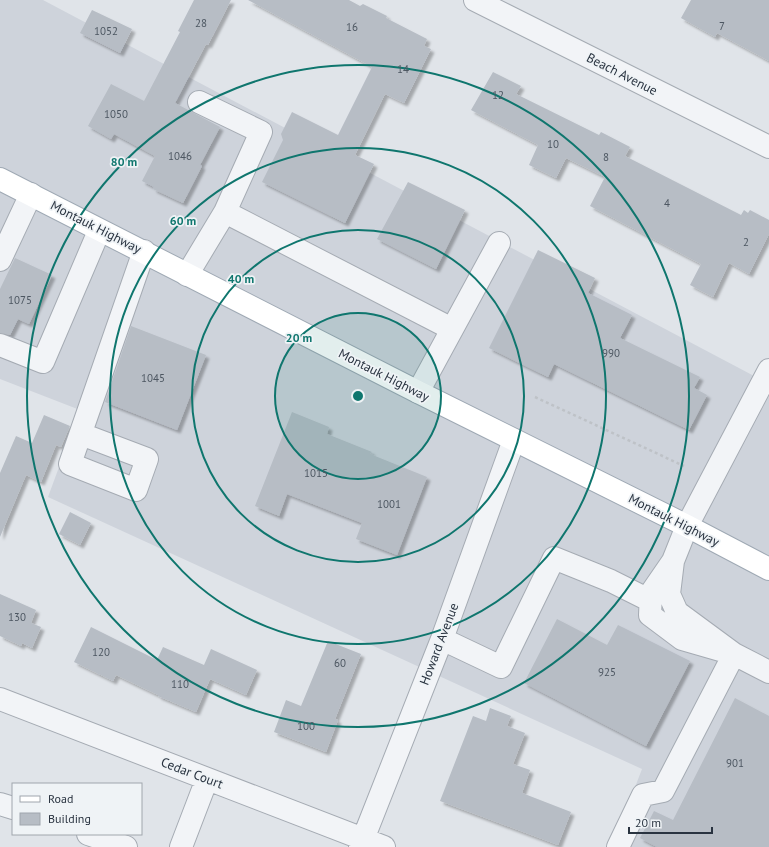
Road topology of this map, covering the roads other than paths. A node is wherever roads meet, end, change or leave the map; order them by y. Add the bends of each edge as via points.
1 (475, 0) edge
2 (199, 102) dead end
3 (769, 147) edge
4 (0, 179) edge
5 (32, 194) junction
6 (225, 212) junction
7 (99, 231) junction
8 (499, 243) dead end
9 (144, 252) junction
10 (0, 260) edge
11 (187, 274) junction
12 (452, 329) junction
13 (0, 345) edge
14 (769, 370) edge
15 (418, 392) junction
16 (761, 403) edge
17 (81, 434) dead end
18 (514, 440) junction
19 (687, 526) junction
20 (673, 561) junction
21 (769, 569) edge
22 (650, 601) junction
23 (442, 639) junction
24 (734, 654) junction
25 (769, 672) edge
26 (0, 699) edge
27 (207, 779) junction
28 (0, 804) edge
29 (12, 808) edge
30 (91, 835) edge
31 (361, 843) edge
32 (126, 847) edge
33 (181, 847) edge
34 (384, 847) edge
35 (618, 847) edge

1 - 3 street, Beach Avenue
2 - 6 street via 261,132
4 - 5 main road, Montauk Highway
5 - 7 main road, Montauk Highway
5 - 10 street
6 - 11 street
6 - 12 street
7 - 9 main road, Montauk Highway
7 - 13 street via 43,362
8 - 12 street
9 - 11 main road, Montauk Highway
9 - 17 street
11 - 15 main road, Montauk Highway
12 - 15 street
14 - 16 street
15 - 18 main road, Montauk Highway
16 - 19 street
18 - 19 main road, Montauk Highway
18 - 23 street, Howard Avenue
19 - 20 street
19 - 21 main road, Montauk Highway
20 - 22 street via 651,593
20 - 24 street via 669,594 677,612
22 - 23 street via 611,581 554,558 501,668
22 - 24 street via 650,615 682,639
23 - 31 street, Howard Avenue
24 - 25 street
24 - 35 street via 663,791 643,796
26 - 27 street, Cedar Court
27 - 31 street, Cedar Court
27 - 33 street
28 - 29 street
30 - 32 street
31 - 34 street, Cedar Court

